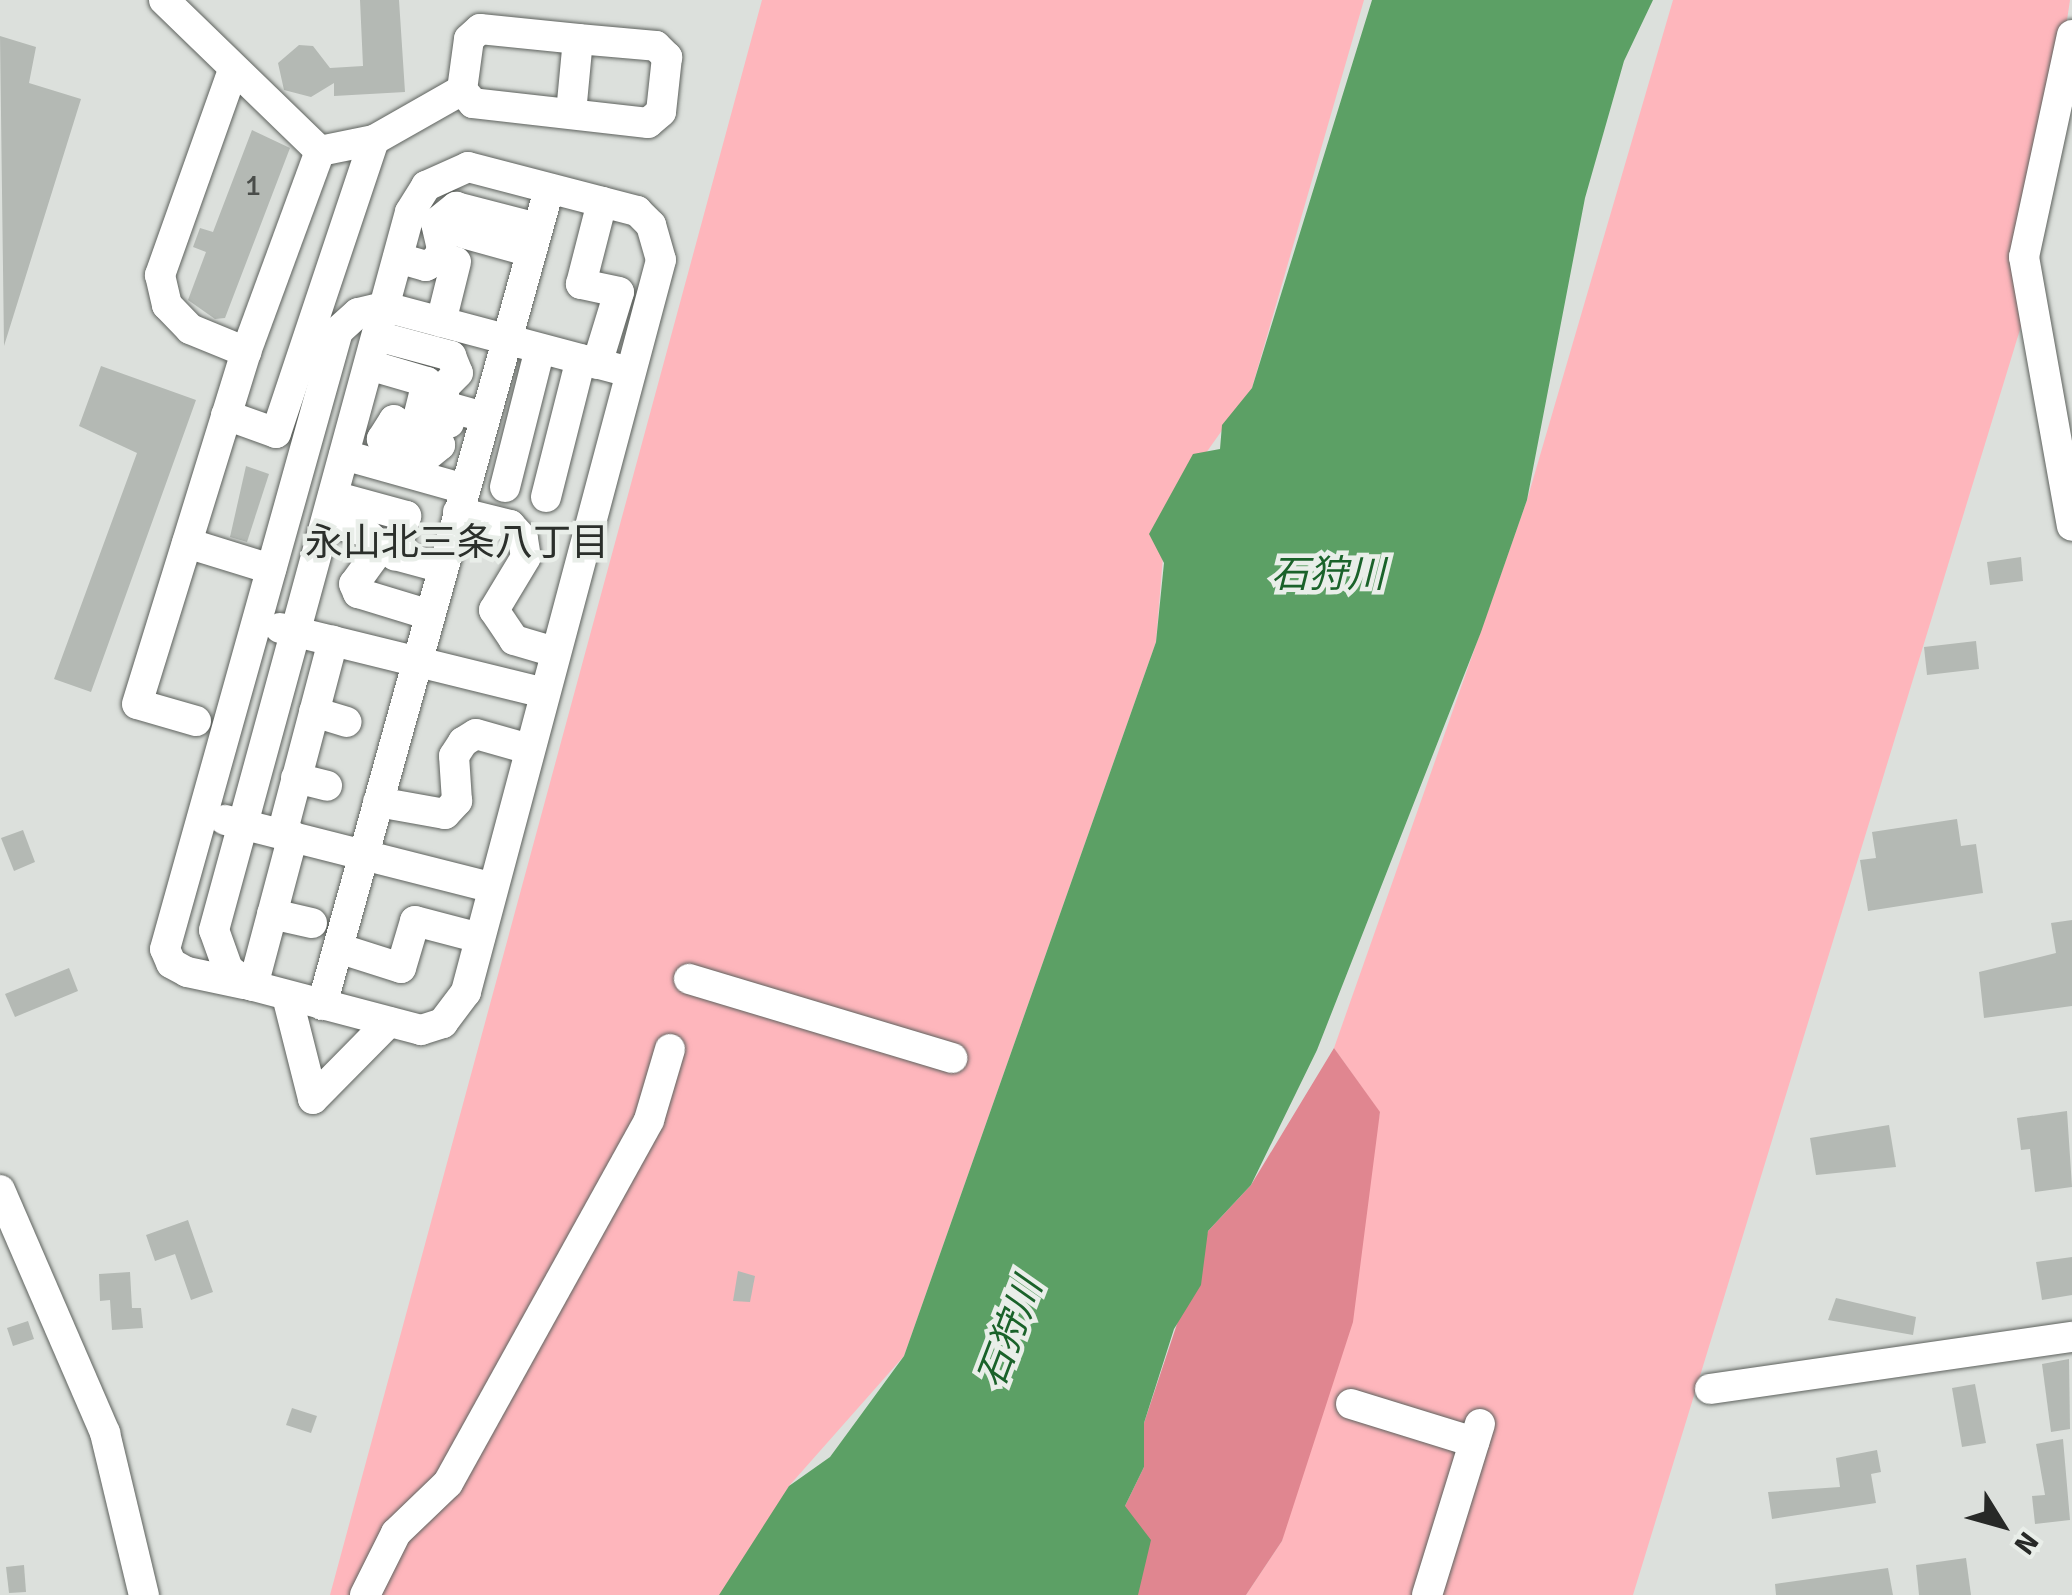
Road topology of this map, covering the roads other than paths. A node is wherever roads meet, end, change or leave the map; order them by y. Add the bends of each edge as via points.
1 (164, 0) edge
2 (2072, 35) edge
3 (578, 40) junction
4 (233, 70) junction
5 (462, 90) junction
6 (571, 112) junction
7 (374, 140) junction
8 (320, 150) junction
9 (549, 188) junction
10 (602, 202) junction
11 (534, 240) junction
12 (398, 258) junction
13 (324, 289) junction
14 (441, 322) junction
15 (372, 330) junction
16 (506, 339) junction
17 (540, 348) junction
18 (246, 352) junction
19 (590, 362) junction
20 (630, 372) junction
21 (226, 416) junction
22 (399, 435) junction
23 (344, 455) junction
24 (472, 464) junction
25 (505, 487) junction
26 (546, 498) junction
27 (329, 509) junction
28 (592, 509) junction
29 (2072, 526) edge
30 (187, 543) junction
31 (443, 568) junction
32 (272, 569) junction
33 (430, 615) junction
34 (256, 622) junction
35 (296, 632) junction
36 (333, 641) junction
37 (555, 652) junction
38 (416, 663) junction
39 (544, 693) junction
40 (314, 712) junction
41 (196, 721) dead end
42 (347, 722) dead end
43 (530, 749) junction
44 (296, 778) junction
45 (327, 786) dead end
46 (378, 802) junction
47 (203, 815) junction
48 (243, 824) junction
49 (288, 835) junction
50 (364, 854) junction
51 (493, 888) junction
52 (272, 914) junction
53 (312, 923) dead end
54 (480, 938) junction
55 (338, 948) junction
56 (688, 979) dead end
57 (251, 986) junction
58 (305, 1000) junction
59 (376, 1019) junction
60 (670, 1049) dead end
61 (952, 1058) dead end
62 (0, 1190) edge
63 (2072, 1337) edge
64 (1710, 1389) dead end
65 (1351, 1404) dead end
66 (144, 1595) edge
67 (365, 1595) edge
68 (1427, 1595) edge

1 - 4 street
2 - 29 street via 2024,257
3 - 5 street via 480,28 468,39
3 - 6 street
3 - 6 street via 656,46 667,57 661,112 648,124
4 - 8 street
4 - 18 street via 160,275 167,305 190,328
5 - 6 street via 473,103
5 - 7 street
7 - 8 street
7 - 13 street
8 - 18 street
9 - 10 street
9 - 11 street
9 - 12 street via 468,166 446,172 426,186 410,212
10 - 19 street via 581,284 619,292
10 - 20 street via 636,211 651,225 661,260
11 - 12 street via 456,207 436,224 442,249 437,260 426,266
11 - 14 street via 468,261
11 - 16 street
12 - 15 street
13 - 15 street
13 - 21 street via 276,433
14 - 15 street
14 - 16 street
15 - 22 street
15 - 24 street via 427,382 419,415
15 - 32 street via 338,331
16 - 17 street
16 - 24 street
17 - 19 street
17 - 25 street
18 - 21 street
19 - 20 street
19 - 26 street
20 - 28 street
21 - 30 street
22 - 23 street
22 - 24 street
23 - 24 street
23 - 27 street
24 - 25 street
24 - 31 street
24 - 37 street via 523,538 526,556 494,610 514,640
25 - 26 street
26 - 28 street
27 - 31 street via 406,516 396,555
27 - 33 street via 372,540 376,554 357,574 358,593
27 - 35 street
28 - 37 street
30 - 32 street
30 - 41 street via 137,704
31 - 33 street
32 - 34 street
33 - 38 street
34 - 35 street
34 - 47 street
35 - 36 street
35 - 48 street
36 - 38 street
36 - 40 street
37 - 39 street
38 - 39 street
38 - 46 street
39 - 43 street
40 - 42 street
40 - 44 street
43 - 46 street via 476,734 463,742 454,756 457,801 444,814
43 - 51 street
44 - 45 street
44 - 49 street
46 - 50 street
47 - 48 street
47 - 57 street via 166,950 170,963 187,972
48 - 49 street
48 - 57 street via 214,930 220,957
49 - 50 street
49 - 52 street
50 - 51 street
50 - 55 street
51 - 54 street
52 - 53 street
52 - 57 street
54 - 55 street via 415,922 401,968
54 - 59 street via 459,1009 421,1030
55 - 58 street
56 - 61 street
57 - 58 street
58 - 59 street
58 - 59 street via 324,1060
60 - 67 street via 650,1120 448,1483 396,1533
62 - 66 street via 105,1433
63 - 64 street
65 - 68 street via 1477,1433

